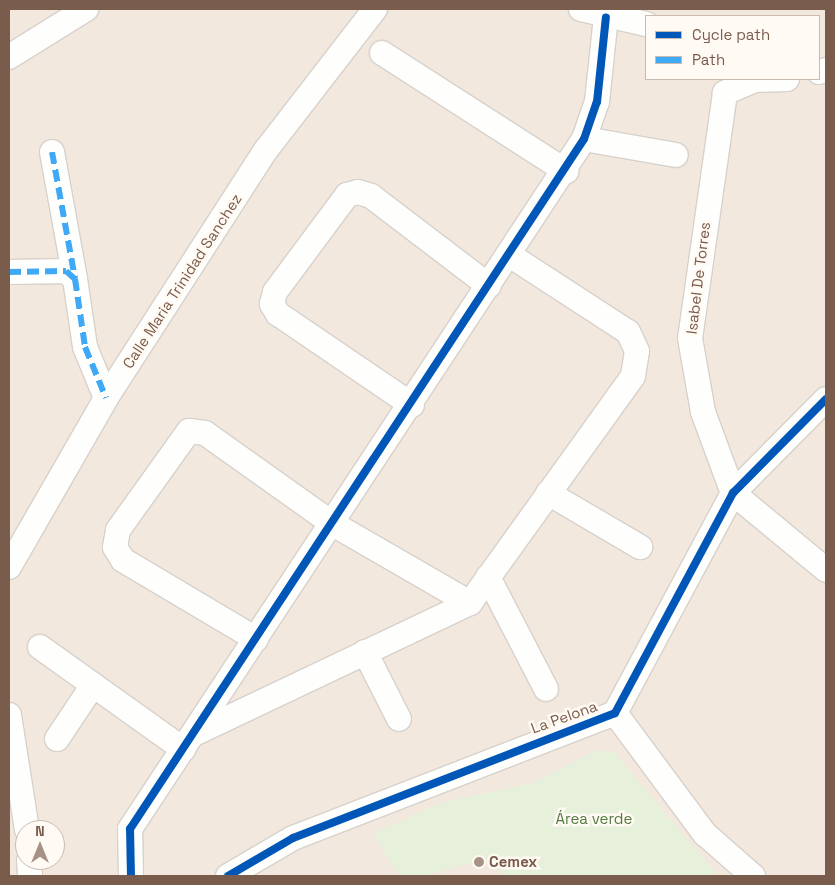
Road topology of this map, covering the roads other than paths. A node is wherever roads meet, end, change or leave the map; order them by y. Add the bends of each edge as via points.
1 (86, 9) edge
2 (375, 9) edge
3 (581, 9) edge
4 (606, 18) junction
5 (645, 24) edge
6 (382, 53) dead end
7 (9, 57) edge
8 (755, 80) edge
9 (584, 139) junction
10 (52, 152) dead end
11 (676, 156) dead end
12 (566, 171) junction
13 (511, 256) junction
14 (9, 272) edge
15 (75, 279) junction
16 (489, 286) junction
17 (106, 398) junction
18 (826, 399) edge
19 (412, 405) junction
20 (548, 493) junction
21 (733, 493) junction
22 (333, 524) junction
23 (640, 547) dead end
24 (9, 567) edge
25 (826, 570) edge
26 (488, 577) junction
27 (470, 603) junction
28 (256, 639) junction
29 (40, 647) dead end
30 (365, 652) junction
31 (93, 685) junction
32 (546, 690) dead end
33 (615, 713) junction
34 (9, 715) edge
35 (399, 718) dead end
36 (57, 738) dead end
37 (188, 742) junction
38 (25, 820) edge
39 (131, 876) edge
40 (228, 876) edge
41 (753, 876) edge

1 - 7 street
2 - 17 street, Calle Maria Trinidad Sanchez via 266,150
3 - 4 street
4 - 5 street
4 - 9 street via 597,102
6 - 12 street
8 - 21 street, Isabel De Torres via 725,93 713,154 690,338 704,412
9 - 11 street
9 - 12 street
10 - 15 street
12 - 13 street
13 - 16 street
13 - 20 street via 628,332 637,351 633,376
14 - 15 street via 66,271
15 - 17 street via 85,347
16 - 19 street
16 - 19 street via 371,196 358,192 347,196 275,292 272,304 278,314
17 - 24 street, Calle Maria Trinidad Sanchez
18 - 21 street, La Pelona
19 - 22 street
20 - 23 street
20 - 26 street
21 - 25 street
21 - 33 street, La Pelona
22 - 27 street
22 - 28 street
22 - 28 street via 205,433 189,431 118,530 116,547 123,560
26 - 27 street
26 - 32 street
27 - 30 street
28 - 37 street
29 - 31 street
30 - 35 street
30 - 37 street
31 - 36 street
31 - 37 street
33 - 40 street, La Pelona via 302,835
33 - 41 street via 705,834
34 - 38 street
37 - 39 street via 130,829

